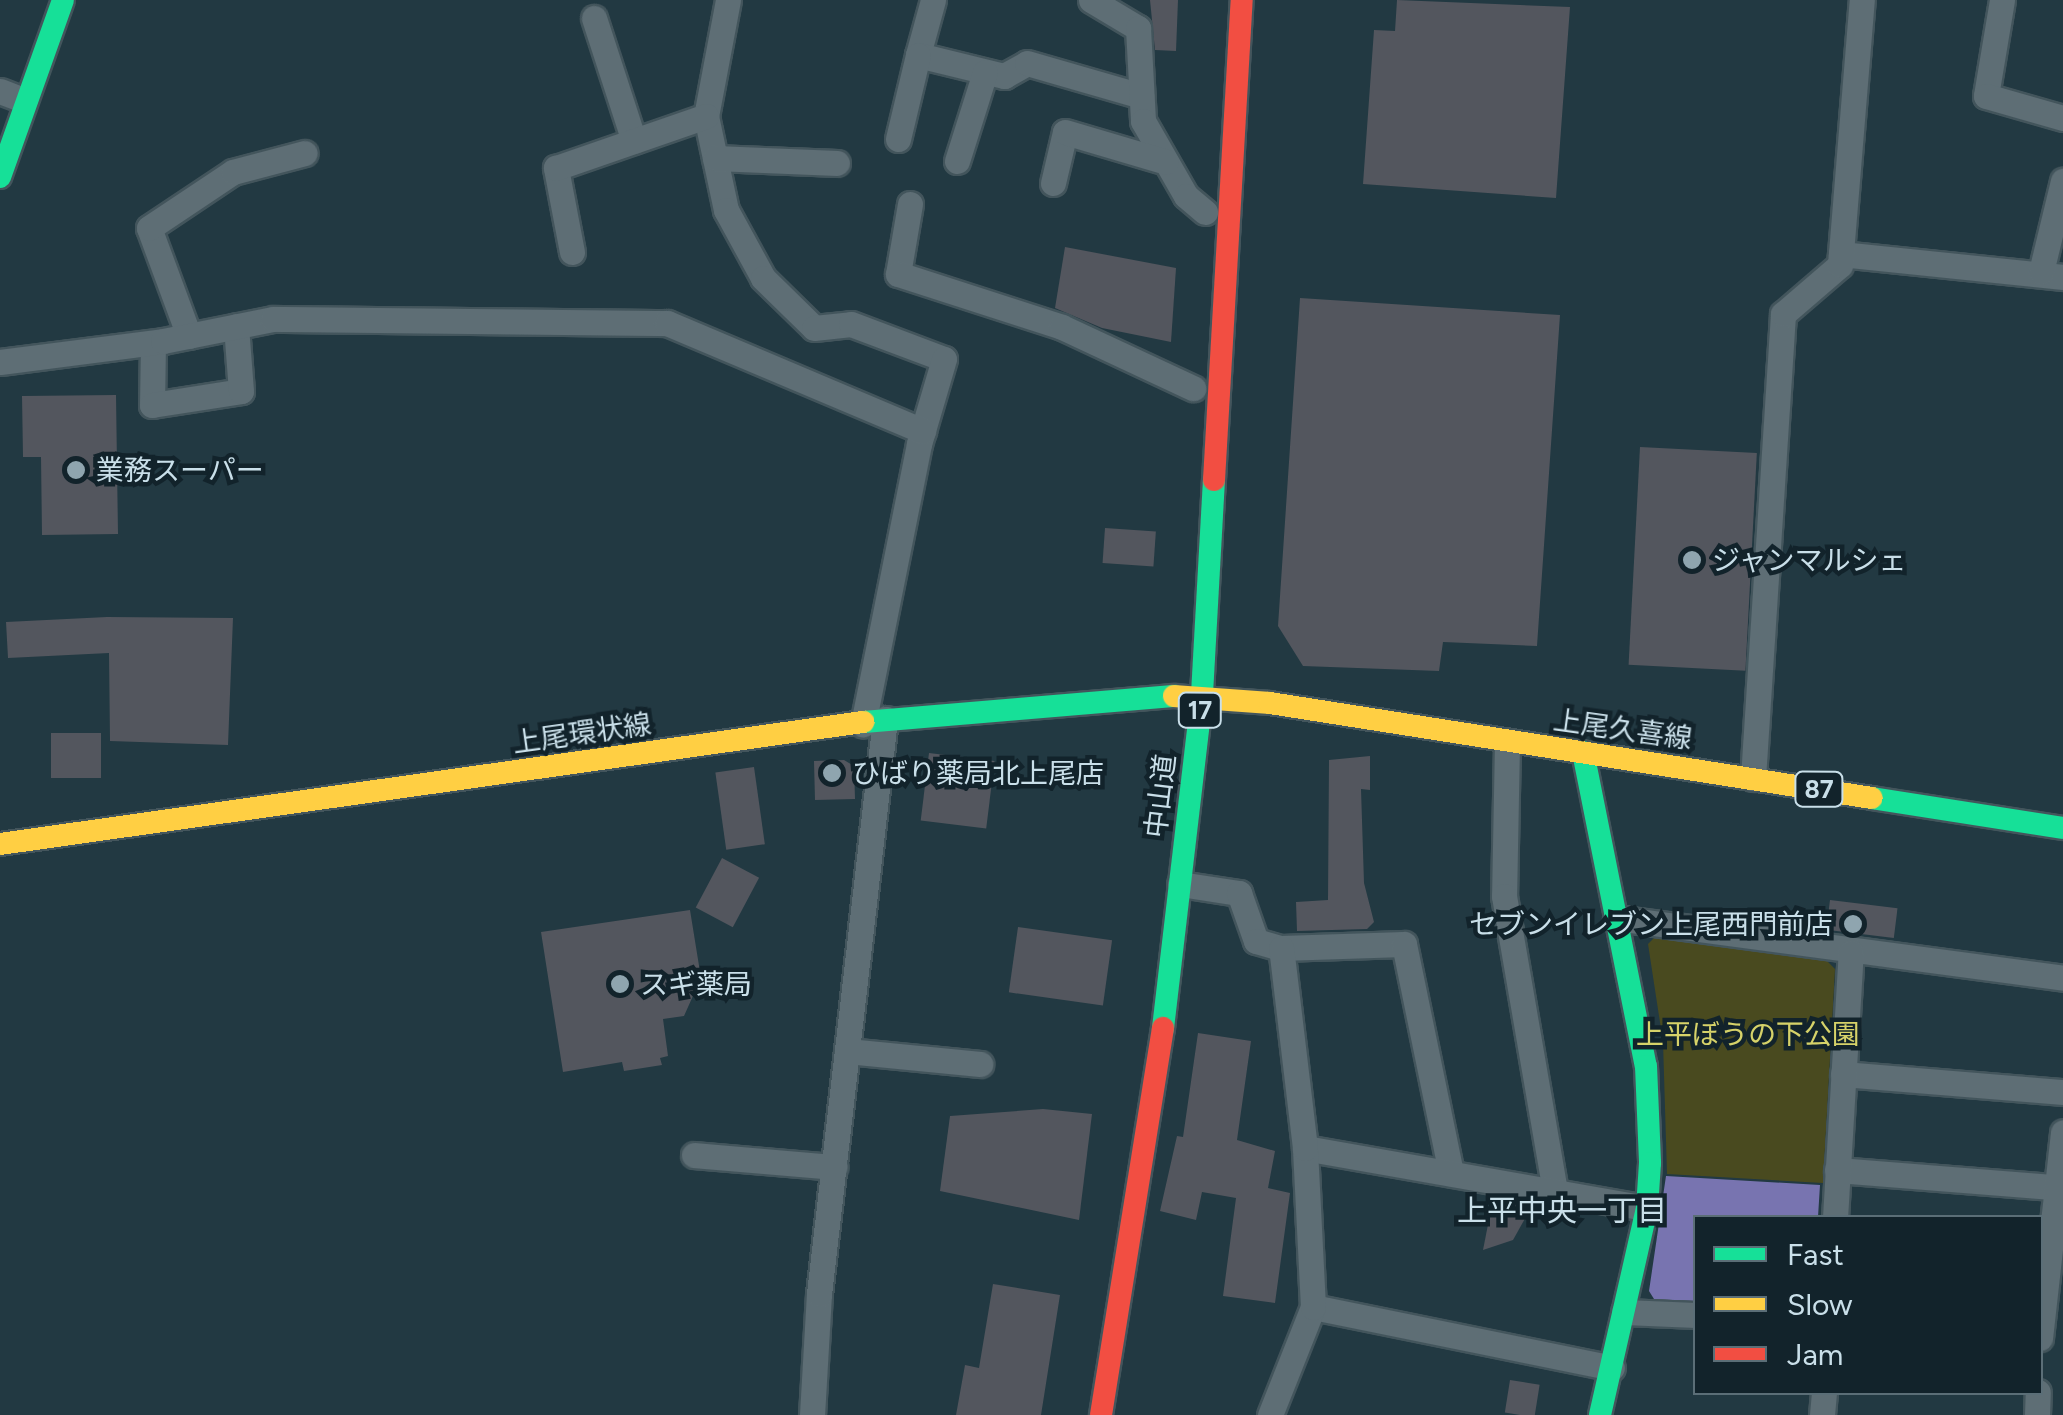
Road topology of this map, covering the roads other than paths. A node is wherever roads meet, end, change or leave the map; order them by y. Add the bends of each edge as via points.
1 (63, 0) edge
2 (728, 0) edge
3 (933, 0) edge
4 (1091, 0) edge
5 (1217, 0) edge
6 (1242, 0) edge
7 (1862, 0) edge
8 (2002, 0) edge
9 (594, 18) dead end
10 (918, 55) junction
11 (985, 72) junction
12 (12, 95) edge
13 (1141, 96) junction
14 (706, 116) junction
15 (2063, 118) edge
16 (898, 139) dead end
17 (634, 141) junction
18 (305, 153) dead end
19 (715, 158) junction
20 (957, 161) dead end
21 (1166, 162) junction
22 (837, 163) dead end
23 (0, 177) edge
24 (2063, 182) edge
25 (1053, 184) dead end
26 (910, 204) dead end
27 (1204, 212) junction
28 (572, 252) dead end
29 (1841, 254) junction
30 (2052, 275) edge
31 (1200, 290) dead end
32 (236, 326) junction
33 (189, 336) junction
34 (153, 343) junction
35 (0, 362) edge
36 (1193, 388) dead end
37 (923, 431) junction
38 (1202, 694) junction
39 (1173, 696) joint
40 (874, 722) junction
41 (1508, 744) junction
42 (1579, 752) junction
43 (1752, 778) junction
44 (2063, 828) edge
45 (0, 844) edge
46 (1180, 884) junction
47 (1616, 918) junction
48 (1281, 948) junction
49 (1851, 952) junction
50 (2063, 978) edge
51 (847, 1051) junction
52 (980, 1064) dead end
53 (1843, 1074) junction
54 (2063, 1092) edge
55 (2063, 1132) edge
56 (1305, 1148) junction
57 (694, 1155) dead end
58 (834, 1168) junction
59 (1838, 1170) junction
60 (1451, 1173) junction
61 (2052, 1187) junction
62 (1555, 1192) junction
63 (1646, 1208) junction
64 (1834, 1215) edge
65 (2049, 1278) edge
66 (1313, 1307) junction
67 (1624, 1312) junction
68 (1693, 1314) edge
69 (2043, 1318) edge
70 (1612, 1368) junction
71 (812, 1415) edge
72 (1101, 1415) edge
73 (1270, 1415) edge
74 (1600, 1415) edge

1 - 12 main road
2 - 14 street
3 - 10 street
4 - 13 street via 1138,28
5 - 27 main road
6 - 38 main road, 中山道 / 17
7 - 29 street
8 - 15 street via 1986,96
9 - 17 street
10 - 11 street
10 - 16 street
11 - 13 street via 1004,76 1027,63
11 - 20 street
12 - 23 main road
13 - 21 street via 1142,122
14 - 17 street
14 - 19 street
17 - 28 street via 556,168
18 - 33 street via 233,172 149,228
19 - 22 street
19 - 37 street via 726,210 763,278 814,328 851,324 944,360
21 - 25 street via 1065,132
21 - 27 street
24 - 30 street
26 - 36 street via 898,274 1062,327
27 - 31 main road
29 - 30 street
29 - 43 street via 1840,265 1783,314
32 - 33 street
32 - 34 street via 242,391 152,405
32 - 37 street via 274,318 667,323
33 - 34 street
34 - 35 street
37 - 40 street
38 - 39 main road, 上尾久喜線 / 87
38 - 41 main road, 上尾久喜線 / 87
38 - 46 main road, 中山道 / 17
39 - 40 main road, 上尾環状線
40 - 45 main road, 上尾環状線
40 - 51 street
41 - 42 main road, 上尾久喜線 / 87
41 - 62 street via 1504,896
42 - 43 main road, 上尾久喜線 / 87
42 - 47 main road
43 - 44 main road, 上尾久喜線 / 87
46 - 48 street via 1239,893 1256,941
46 - 72 main road, 中山道 / 17
47 - 49 street
47 - 63 main road via 1646,1066
48 - 56 street
48 - 60 street via 1404,944
49 - 50 street
49 - 53 street
51 - 52 street
51 - 58 street
53 - 54 street
53 - 59 street
55 - 61 street
56 - 60 street
56 - 66 street
57 - 58 street
58 - 71 street
59 - 61 street
59 - 64 street
60 - 62 street
61 - 65 street
62 - 63 street
63 - 67 main road
65 - 69 street
66 - 70 street
66 - 73 street
67 - 68 street
67 - 70 main road
70 - 74 main road

